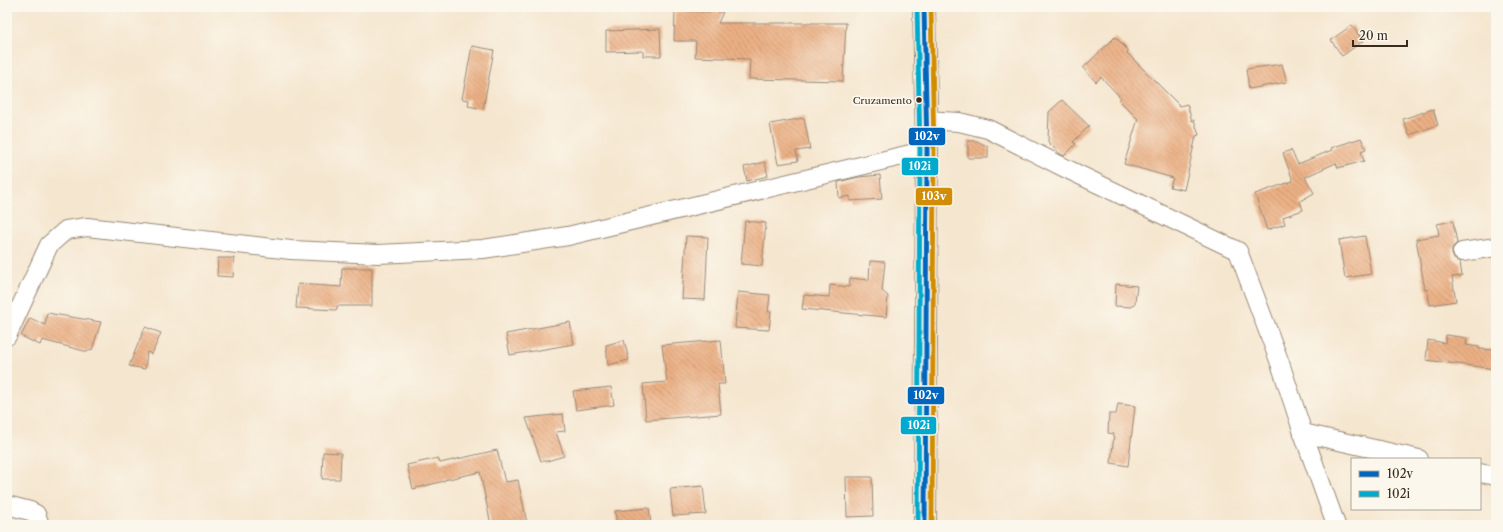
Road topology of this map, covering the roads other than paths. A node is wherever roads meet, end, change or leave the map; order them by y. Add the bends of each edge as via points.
1 (924, 7) edge
2 (925, 120) junction
3 (927, 150) junction
4 (1496, 247) edge
5 (1462, 252) dead end
6 (7, 336) edge
7 (1303, 433) junction
8 (1415, 458) edge
9 (1481, 473) edge
10 (1496, 476) edge
11 (7, 505) edge
12 (40, 525) edge
13 (925, 525) edge
14 (1336, 525) edge

1 - 2 main road
2 - 3 main road
2 - 7 street via 960,122 988,129 1238,251
3 - 6 street via 568,236 483,249 378,254 291,250 87,228 66,230 49,245
3 - 13 main road
4 - 5 street
7 - 8 street
7 - 14 street
9 - 10 street
11 - 12 street via 36,514

